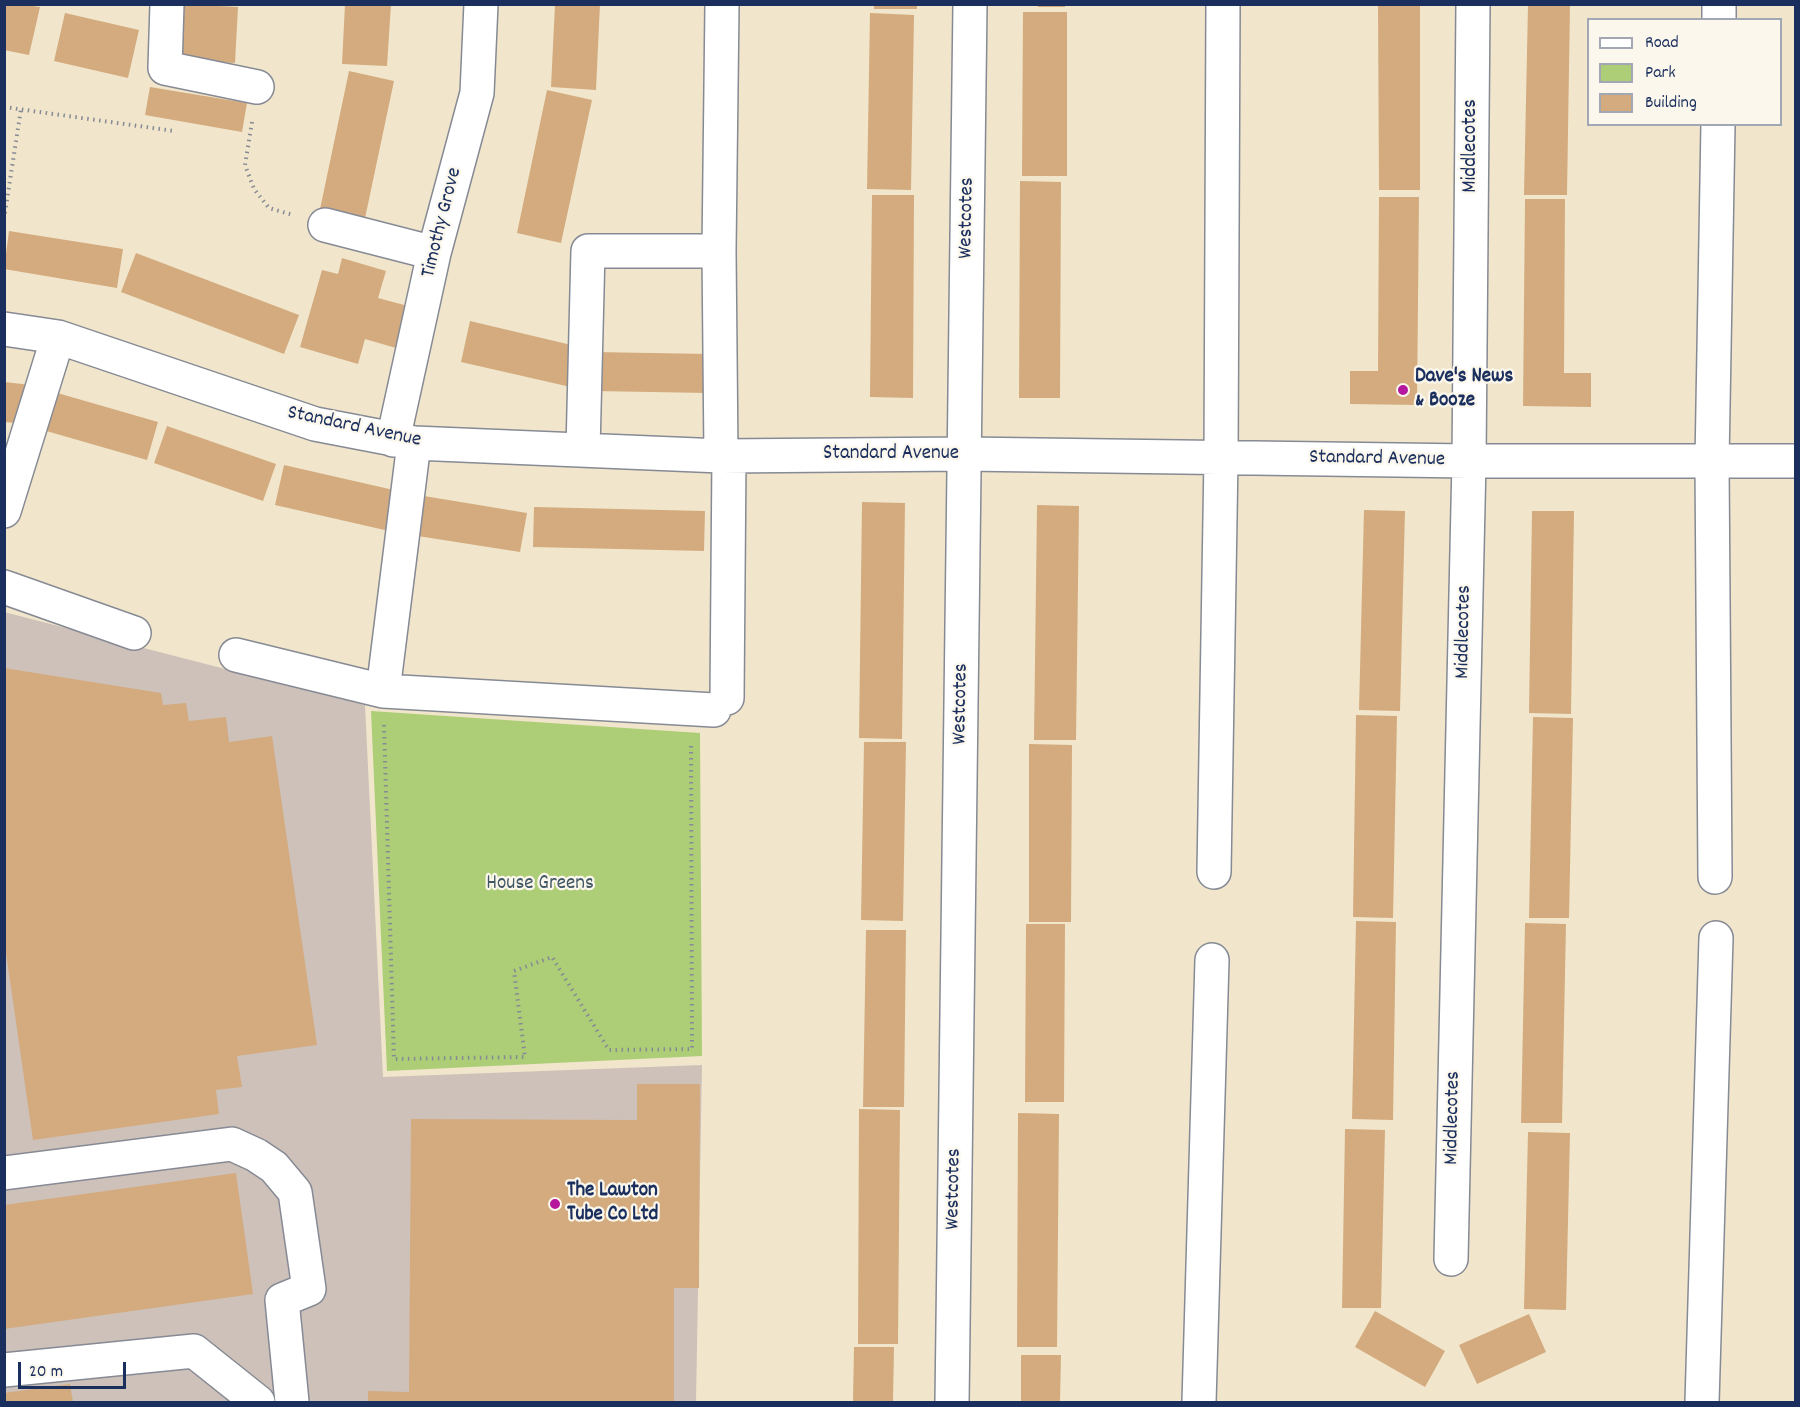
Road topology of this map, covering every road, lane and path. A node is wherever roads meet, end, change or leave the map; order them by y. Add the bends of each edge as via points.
1 (167, 4) edge
2 (481, 4) edge
3 (722, 4) edge
4 (970, 4) edge
5 (1223, 4) edge
6 (1473, 4) edge
7 (257, 87) joint
8 (4, 107) edge
9 (21, 110) junction
10 (1718, 126) edge
11 (174, 131) dead end
12 (4, 219) edge
13 (326, 225) joint
14 (719, 251) junction
15 (434, 254) junction
16 (4, 329) edge
17 (58, 338) junction
18 (403, 442) junction
19 (583, 449) junction
20 (965, 454) junction
21 (725, 456) junction
22 (1221, 458) junction
23 (1469, 461) junction
24 (1712, 462) junction
25 (1796, 462) edge
26 (4, 511) edge
27 (4, 587) edge
28 (134, 633) dead end
29 (236, 656) dead end
30 (383, 692) junction
31 (691, 740) dead end
32 (1214, 872) dead end
33 (1714, 877) dead end
34 (1716, 938) dead end
35 (1212, 960) dead end
36 (4, 1173) edge
37 (1451, 1259) dead end
38 (4, 1370) edge
39 (258, 1402) edge
40 (292, 1402) edge
41 (952, 1402) edge
42 (1198, 1402) edge
43 (1702, 1402) edge

1 - 7 street via 165,68
2 - 15 street, Timothy Grove via 477,93
3 - 14 street
4 - 20 street, Westcotes
5 - 22 street
6 - 23 street, Middlecotes
7 - 13 path via 245,165 254,189 269,208
8 - 9 path
9 - 11 path
9 - 12 path
10 - 24 street
13 - 15 street
14 - 19 street via 588,251
14 - 21 street
15 - 18 street, Timothy Grove
16 - 17 street, Standard Avenue
17 - 18 street, Standard Avenue via 315,424
17 - 26 street
18 - 19 street, Standard Avenue
18 - 30 street, Timothy Grove
19 - 21 street, Standard Avenue
20 - 21 street, Standard Avenue
20 - 22 street, Standard Avenue
20 - 41 street, Westcotes
21 - 30 street via 721,704
22 - 23 street, Standard Avenue
22 - 32 street
23 - 24 street, Standard Avenue
23 - 37 street, Middlecotes
24 - 25 street, Standard Avenue
24 - 33 street
27 - 28 street
29 - 30 street
30 - 31 path via 394,1059 525,1057 514,971 552,957 609,1050 692,1049
34 - 43 street
35 - 42 street
36 - 40 street via 232,1144 274,1167 295,1192 309,1289 282,1300
38 - 39 street via 194,1352

